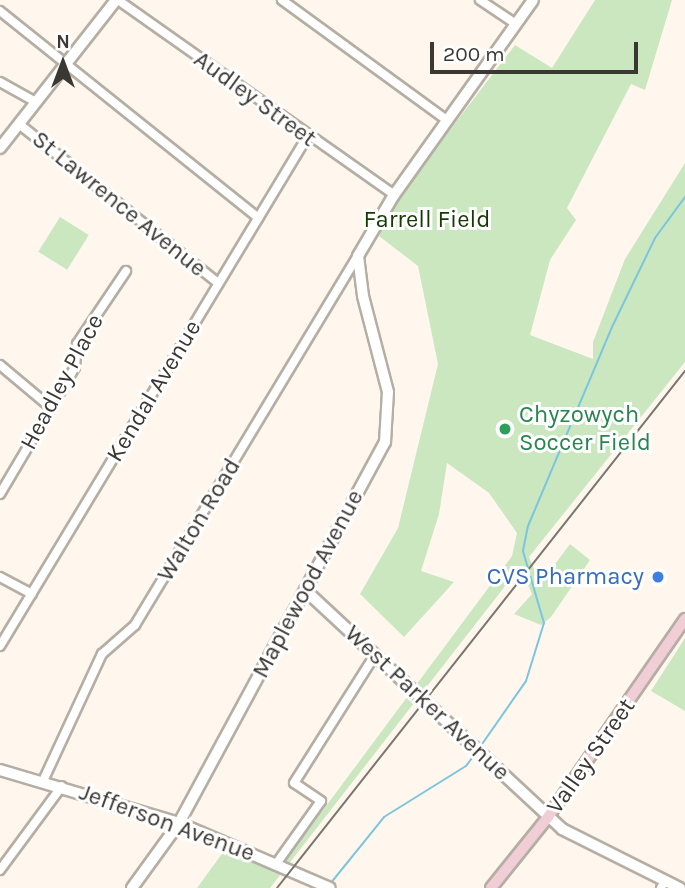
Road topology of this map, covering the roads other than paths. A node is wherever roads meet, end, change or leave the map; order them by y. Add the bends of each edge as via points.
1 (117, 0) edge
2 (282, 0) edge
3 (480, 0) edge
4 (533, 0) edge
5 (0, 11) edge
6 (516, 24) junction
7 (67, 64) junction
8 (0, 82) edge
9 (36, 102) junction
10 (448, 121) junction
11 (19, 124) junction
12 (307, 137) junction
13 (0, 148) edge
14 (394, 195) junction
15 (258, 218) junction
16 (358, 256) junction
17 (126, 271) dead end
18 (218, 284) junction
19 (0, 365) edge
20 (50, 407) junction
21 (2, 487) edge
22 (0, 577) edge
23 (305, 590) junction
24 (32, 594) junction
25 (685, 619) edge
26 (0, 646) edge
27 (374, 655) junction
28 (0, 770) edge
29 (43, 781) junction
30 (62, 786) junction
31 (548, 817) junction
32 (178, 822) junction
33 (276, 864) junction
34 (0, 870) edge
35 (311, 884) edge
36 (662, 885) edge
37 (327, 887) edge
38 (132, 888) edge
39 (491, 888) edge
40 (680, 888) edge

1 - 7 street
1 - 12 street, Audley Street
2 - 10 street
3 - 6 street
4 - 6 street
5 - 7 street
6 - 10 street
7 - 9 street
7 - 15 street
8 - 9 street
9 - 11 street
10 - 14 street
11 - 13 street
11 - 18 street, St Lawrence Avenue
12 - 14 street, Audley Street
12 - 15 street, Kendal Avenue
14 - 16 street
15 - 18 street, Kendal Avenue
16 - 23 street, Maplewood Avenue via 363,296 388,391 389,424 385,442
16 - 29 street, Walton Road via 135,625 102,654
17 - 20 street, Headley Place via 77,344 75,367
18 - 24 street, Kendal Avenue
19 - 20 street
20 - 21 street, Headley Place
22 - 24 street
23 - 27 street, West Parker Avenue
23 - 32 street, Maplewood Avenue
24 - 26 street, Kendal Avenue
25 - 31 main road, Valley Street
27 - 31 street, West Parker Avenue
27 - 33 street via 294,783 321,801
28 - 29 street, Jefferson Avenue
29 - 30 street, Jefferson Avenue
30 - 32 street, Jefferson Avenue
30 - 34 street
31 - 36 street, West Parker Avenue via 576,838
31 - 39 main road, Valley Street
32 - 33 street, Jefferson Avenue
32 - 38 street, Maplewood Avenue
33 - 35 street, Jefferson Avenue
35 - 37 street, Jefferson Avenue
36 - 40 street, West Parker Avenue

